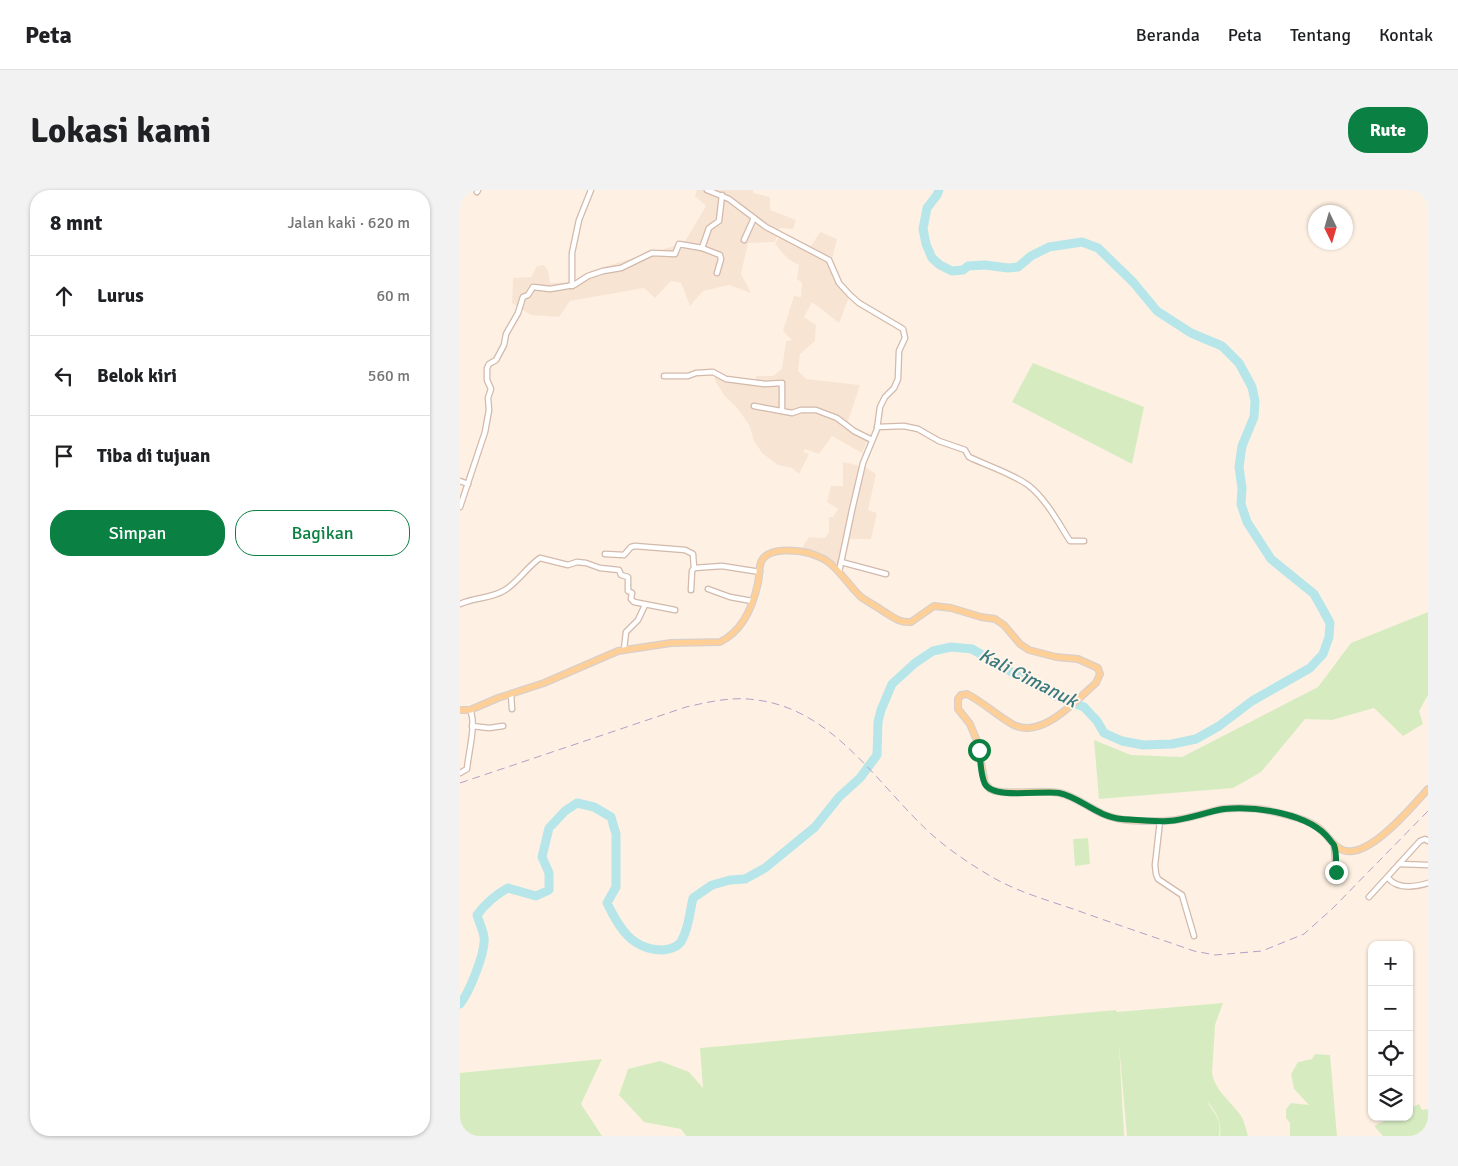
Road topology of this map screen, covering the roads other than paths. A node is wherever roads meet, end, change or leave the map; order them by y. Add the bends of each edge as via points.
1 (591, 190) edge
2 (707, 190) edge
3 (722, 195) junction
4 (754, 218) junction
5 (744, 240) dead end
6 (702, 248) junction
7 (717, 273) dead end
8 (572, 286) junction
9 (664, 376) dead end
10 (754, 406) dead end
11 (782, 411) junction
12 (877, 427) junction
13 (872, 440) junction
14 (460, 481) edge
15 (468, 484) junction
16 (1042, 500) junction
17 (1050, 501) dead end
18 (460, 507) edge
19 (1084, 541) dead end
20 (605, 554) dead end
21 (841, 562) junction
22 (694, 568) junction
23 (760, 572) junction
24 (839, 572) junction
25 (886, 574) dead end
26 (708, 589) dead end
27 (691, 590) dead end
28 (752, 601) junction
29 (460, 604) edge
30 (645, 605) junction
31 (674, 610) dead end
32 (624, 650) junction
33 (512, 694) junction
34 (512, 709) dead end
35 (460, 710) edge
36 (470, 710) junction
37 (472, 726) junction
38 (503, 726) dead end
39 (460, 761) edge
40 (467, 765) junction
41 (460, 773) edge
42 (1428, 789) edge
43 (1160, 821) junction
44 (1428, 841) edge
45 (1334, 845) junction
46 (1399, 864) junction
47 (1428, 865) edge
48 (1336, 872) dead end
49 (1388, 878) junction
50 (1428, 883) edge
51 (1369, 897) dead end
52 (1194, 936) dead end

1 - 8 street via 579,220 572,252
2 - 3 street
3 - 4 street
3 - 6 street via 718,221 710,226
4 - 5 street
4 - 12 street via 828,260 839,283 850,295 903,329 905,338 900,351 898,379 894,388 884,396
6 - 7 street via 720,255
6 - 8 street via 679,244 675,254 652,253 621,268 588,276
8 - 15 street via 550,289 533,286 523,297 496,360 487,368 492,390 488,398 489,410
9 - 11 street via 712,372 726,379 782,383
10 - 11 street
11 - 13 street via 820,412 837,418
12 - 13 street
12 - 16 street via 918,429 1017,479
13 - 21 street via 863,463
14 - 15 street
15 - 18 street
16 - 17 street
16 - 19 street via 1070,541
20 - 22 street via 624,555 636,546 685,550 693,554
21 - 24 street
21 - 25 street
22 - 23 street via 722,566
22 - 27 street
23 - 24 main road via 766,556 790,551 826,560
23 - 28 main road
24 - 43 main road via 862,597 898,621 911,622 934,606 951,608 1000,621 1029,650 1094,664 1100,670 1098,679 1053,718 1035,728 1022,728 967,694 962,695 957,702 958,709 975,735 986,786 1006,793 1058,793 1112,818
26 - 28 street
28 - 32 main road via 740,626 720,642 686,642
29 - 30 street via 506,590 540,558 568,565 577,562 619,570 621,575 628,577 631,599
30 - 31 street
30 - 32 street via 638,620 626,632
32 - 33 main road
33 - 34 street
33 - 36 main road
35 - 36 main road
36 - 37 street
37 - 38 street
37 - 40 street
39 - 40 street
40 - 41 street via 467,769
42 - 45 main road via 1374,841 1353,851
43 - 45 main road via 1225,809 1267,811 1308,822 1319,828
43 - 52 street via 1156,874 1158,879 1182,896
44 - 46 street via 1420,841
45 - 48 street
46 - 47 street
46 - 49 street
49 - 50 street via 1400,886
49 - 51 street

